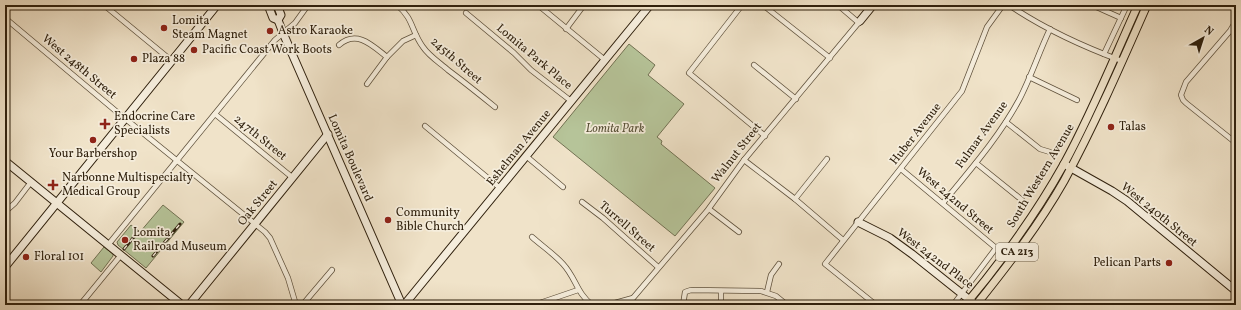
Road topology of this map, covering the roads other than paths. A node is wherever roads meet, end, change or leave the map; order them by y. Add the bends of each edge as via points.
1 (104, 5) edge
2 (217, 5) edge
3 (268, 5) edge
4 (277, 5) edge
5 (308, 5) edge
6 (397, 5) edge
7 (538, 5) edge
8 (584, 5) edge
9 (650, 5) edge
10 (742, 5) edge
11 (764, 5) edge
12 (838, 5) edge
13 (873, 5) edge
14 (1004, 5) edge
15 (1010, 5) edge
16 (1092, 5) edge
17 (1127, 5) edge
18 (1138, 5) edge
19 (1147, 5) edge
20 (466, 13) dead end
21 (5, 18) edge
22 (1121, 18) junction
23 (278, 20) junction
24 (1236, 21) edge
25 (860, 22) junction
26 (566, 29) junction
27 (1050, 29) junction
28 (283, 33) junction
29 (416, 35) junction
30 (339, 45) dead end
31 (1104, 54) junction
32 (387, 57) junction
33 (830, 58) junction
34 (1114, 58) junction
35 (604, 60) junction
36 (172, 61) junction
37 (1122, 61) junction
38 (754, 64) dead end
39 (1029, 77) junction
40 (367, 84) dead end
41 (796, 99) junction
42 (1077, 100) dead end
43 (571, 101) junction
44 (495, 107) dead end
45 (214, 114) junction
46 (125, 118) junction
47 (1006, 122) junction
48 (425, 126) dead end
49 (328, 134) junction
50 (765, 136) junction
51 (1236, 143) edge
52 (1050, 152) dead end
53 (526, 156) junction
54 (827, 159) dead end
55 (177, 160) junction
56 (744, 160) junction
57 (5, 161) edge
58 (976, 163) junction
59 (1064, 164) junction
60 (1071, 168) junction
61 (901, 169) junction
62 (293, 178) junction
63 (31, 182) junction
64 (500, 188) junction
65 (563, 188) dead end
66 (795, 199) junction
67 (1022, 200) dead end
68 (582, 202) dead end
69 (57, 203) junction
70 (943, 203) junction
71 (709, 209) junction
72 (7, 210) dead end
73 (858, 222) junction
74 (256, 223) junction
75 (739, 232) dead end
76 (532, 237) dead end
77 (843, 240) junction
78 (108, 245) junction
79 (121, 255) junction
80 (779, 264) dead end
81 (5, 267) edge
82 (658, 267) junction
83 (332, 270) dead end
84 (578, 290) junction
85 (721, 291) junction
86 (1236, 291) edge
87 (767, 292) junction
88 (962, 294) junction
89 (967, 302) edge
90 (537, 304) dead end
91 (80, 305) edge
92 (182, 305) edge
93 (189, 305) edge
94 (298, 305) edge
95 (403, 305) edge
96 (592, 305) edge
97 (612, 305) edge
98 (683, 305) edge
99 (721, 305) edge
100 (787, 305) edge
101 (876, 305) edge
102 (953, 305) edge
103 (976, 305) edge

1 - 36 street
2 - 36 street
3 - 23 street, Lomita Boulevard via 273,18
4 - 23 street, Lomita Boulevard via 281,15
5 - 28 street via 295,23
6 - 29 street, 245th Street via 409,17
7 - 26 street
8 - 26 street
9 - 35 street, Eshelman Avenue
10 - 50 street via 689,73
11 - 33 street
12 - 25 street
13 - 25 street, Walnut Street
14 - 61 street, Huber Avenue via 987,27 962,91
15 - 27 street
16 - 22 street
17 - 22 street
18 - 34 main road, South Western Avenue / CA 213
19 - 37 main road, South Western Avenue / CA 213
20 - 43 street, Lomita Park Place
21 - 46 street, West 248th Street
22 - 31 street
23 - 28 street, Lomita Boulevard
24 - 51 street via 1186,82 1181,95 1182,100
25 - 33 street, Walnut Street
26 - 35 street
27 - 31 street
27 - 39 street, Fulmar Avenue
28 - 45 street via 274,40
28 - 49 street, Lomita Boulevard
29 - 32 street via 403,41
29 - 44 street, 245th Street via 433,58
30 - 32 street via 350,39 362,40
31 - 34 street
32 - 40 street
33 - 41 street, Walnut Street
34 - 37 street
34 - 59 main road, South Western Avenue / CA 213
35 - 43 street, Eshelman Avenue
36 - 46 street
37 - 60 main road, South Western Avenue / CA 213
38 - 41 street
39 - 42 street
39 - 47 street, Fulmar Avenue
41 - 50 street, Walnut Street
43 - 53 street, Eshelman Avenue
45 - 55 street
45 - 62 street, 247th Street
46 - 55 street, West 248th Street
46 - 69 street
47 - 52 street via 1040,149
47 - 58 street, Fulmar Avenue
48 - 64 street
49 - 62 street, Oak Street
49 - 95 street, Lomita Boulevard
50 - 56 street, Walnut Street
53 - 64 street, Eshelman Avenue
53 - 65 street
54 - 66 street
55 - 74 street, West 248th Street
55 - 78 street
56 - 66 street
56 - 71 street, Walnut Street
57 - 63 street
58 - 67 street
58 - 70 street, Fulmar Avenue
59 - 60 street, West 240th Street
59 - 89 main road, South Western Avenue / CA 213 via 1022,230
60 - 86 street, West 240th Street via 1127,202
60 - 103 main road, South Western Avenue / CA 213 via 1018,251
61 - 70 street, West 242nd Street
61 - 73 street, Huber Avenue
62 - 74 street, Oak Street
63 - 69 street
63 - 72 street
64 - 95 street, Eshelman Avenue
66 - 77 street
68 - 82 street, Turrell Street
69 - 78 street
69 - 81 street
70 - 88 street, West 242nd Street via 996,248
71 - 75 street
71 - 82 street, Walnut Street
73 - 77 street, Huber Avenue
73 - 88 street, West 242nd Place via 890,238
74 - 93 street, Oak Street
74 - 94 street, West 248th Street via 270,238
76 - 84 street via 563,264
77 - 101 street, Huber Avenue via 825,264
78 - 79 street
79 - 91 street
79 - 92 street
80 - 87 street via 771,275
82 - 97 street, Walnut Street via 633,298
83 - 94 street via 304,303
84 - 90 street
84 - 96 street
85 - 87 street
85 - 98 street via 685,292
85 - 99 street
87 - 100 street
88 - 89 street, West 242nd Place
88 - 102 street
89 - 103 street, West 242nd Place

